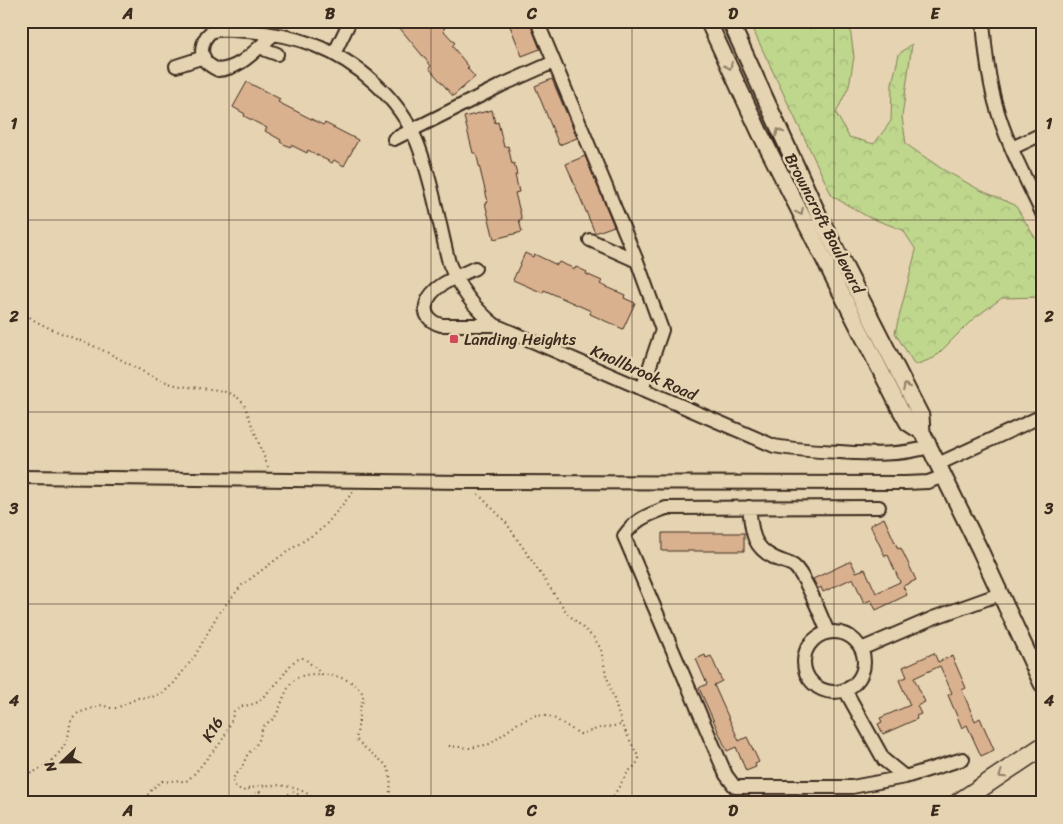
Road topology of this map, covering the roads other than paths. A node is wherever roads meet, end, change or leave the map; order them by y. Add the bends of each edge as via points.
1 (350, 21) edge
2 (537, 21) edge
3 (708, 21) edge
4 (730, 21) edge
5 (983, 21) edge
6 (239, 26) edge
7 (274, 35) junction
8 (262, 45) junction
9 (277, 54) dead end
10 (334, 54) junction
11 (204, 57) junction
12 (554, 62) junction
13 (176, 66) dead end
14 (411, 130) junction
15 (1042, 134) edge
16 (394, 139) dead end
17 (1012, 148) junction
18 (1042, 213) edge
19 (590, 240) dead end
20 (637, 261) junction
21 (475, 268) dead end
22 (455, 278) junction
23 (495, 324) junction
24 (878, 332) junction
25 (864, 339) junction
26 (642, 389) junction
27 (1042, 416) edge
28 (922, 432) junction
29 (929, 447) junction
30 (941, 470) junction
31 (21, 477) edge
32 (749, 507) junction
33 (879, 507) dead end
34 (1000, 594) junction
35 (828, 632) junction
36 (861, 649) junction
37 (1042, 684) edge
38 (845, 690) junction
39 (1042, 746) edge
40 (963, 760) dead end
41 (905, 778) junction
42 (958, 803) edge

1 - 10 street
2 - 12 street
3 -> 25 main road, Browncroft Boulevard via 760,133
24 -> 4 main road, Browncroft Boulevard via 802,179
5 - 17 street via 995,102
6 - 7 street, Knollbrook Road
6 - 11 street, Knollbrook Road via 213,31 207,36 202,50
7 - 8 street
7 - 10 street, Knollbrook Road via 312,44
8 - 9 street
8 - 11 street via 241,63 224,70 210,66
10 - 14 street, Knollbrook Road via 376,83
11 - 13 street
12 - 14 street
12 - 20 street
14 - 16 street
14 - 22 street, Knollbrook Road via 426,169
15 - 17 street
17 - 18 street
19 - 20 street
20 - 26 street via 662,330
21 - 22 street
22 - 23 street, Knollbrook Road via 474,306
22 - 23 street via 435,291 425,307 428,319 441,326
23 - 26 street, Knollbrook Road
24 - 25 street
28 -> 24 main road, Browncroft Boulevard via 921,416
25 - 28 main road, Browncroft Boulevard via 908,423
26 - 29 street, Knollbrook Road via 783,448 888,454
27 - 30 street
28 - 29 main road, Browncroft Boulevard
29 - 30 main road, Browncroft Boulevard
30 - 31 street via 928,482 905,483
30 - 34 main road, Browncroft Boulevard
32 - 33 street
32 - 35 street via 758,546 772,557 795,567
32 - 41 street via 666,508 641,517 624,536 726,775 736,787 852,787
34 - 36 street
34 - 37 main road, Browncroft Boulevard
35 - 36 street via 847,635
35 - 38 street via 811,642 806,651 805,670 810,680 825,691
36 - 38 street via 864,658 862,673 854,685
38 - 41 street via 884,760
39 -> 42 highway
40 - 41 street

